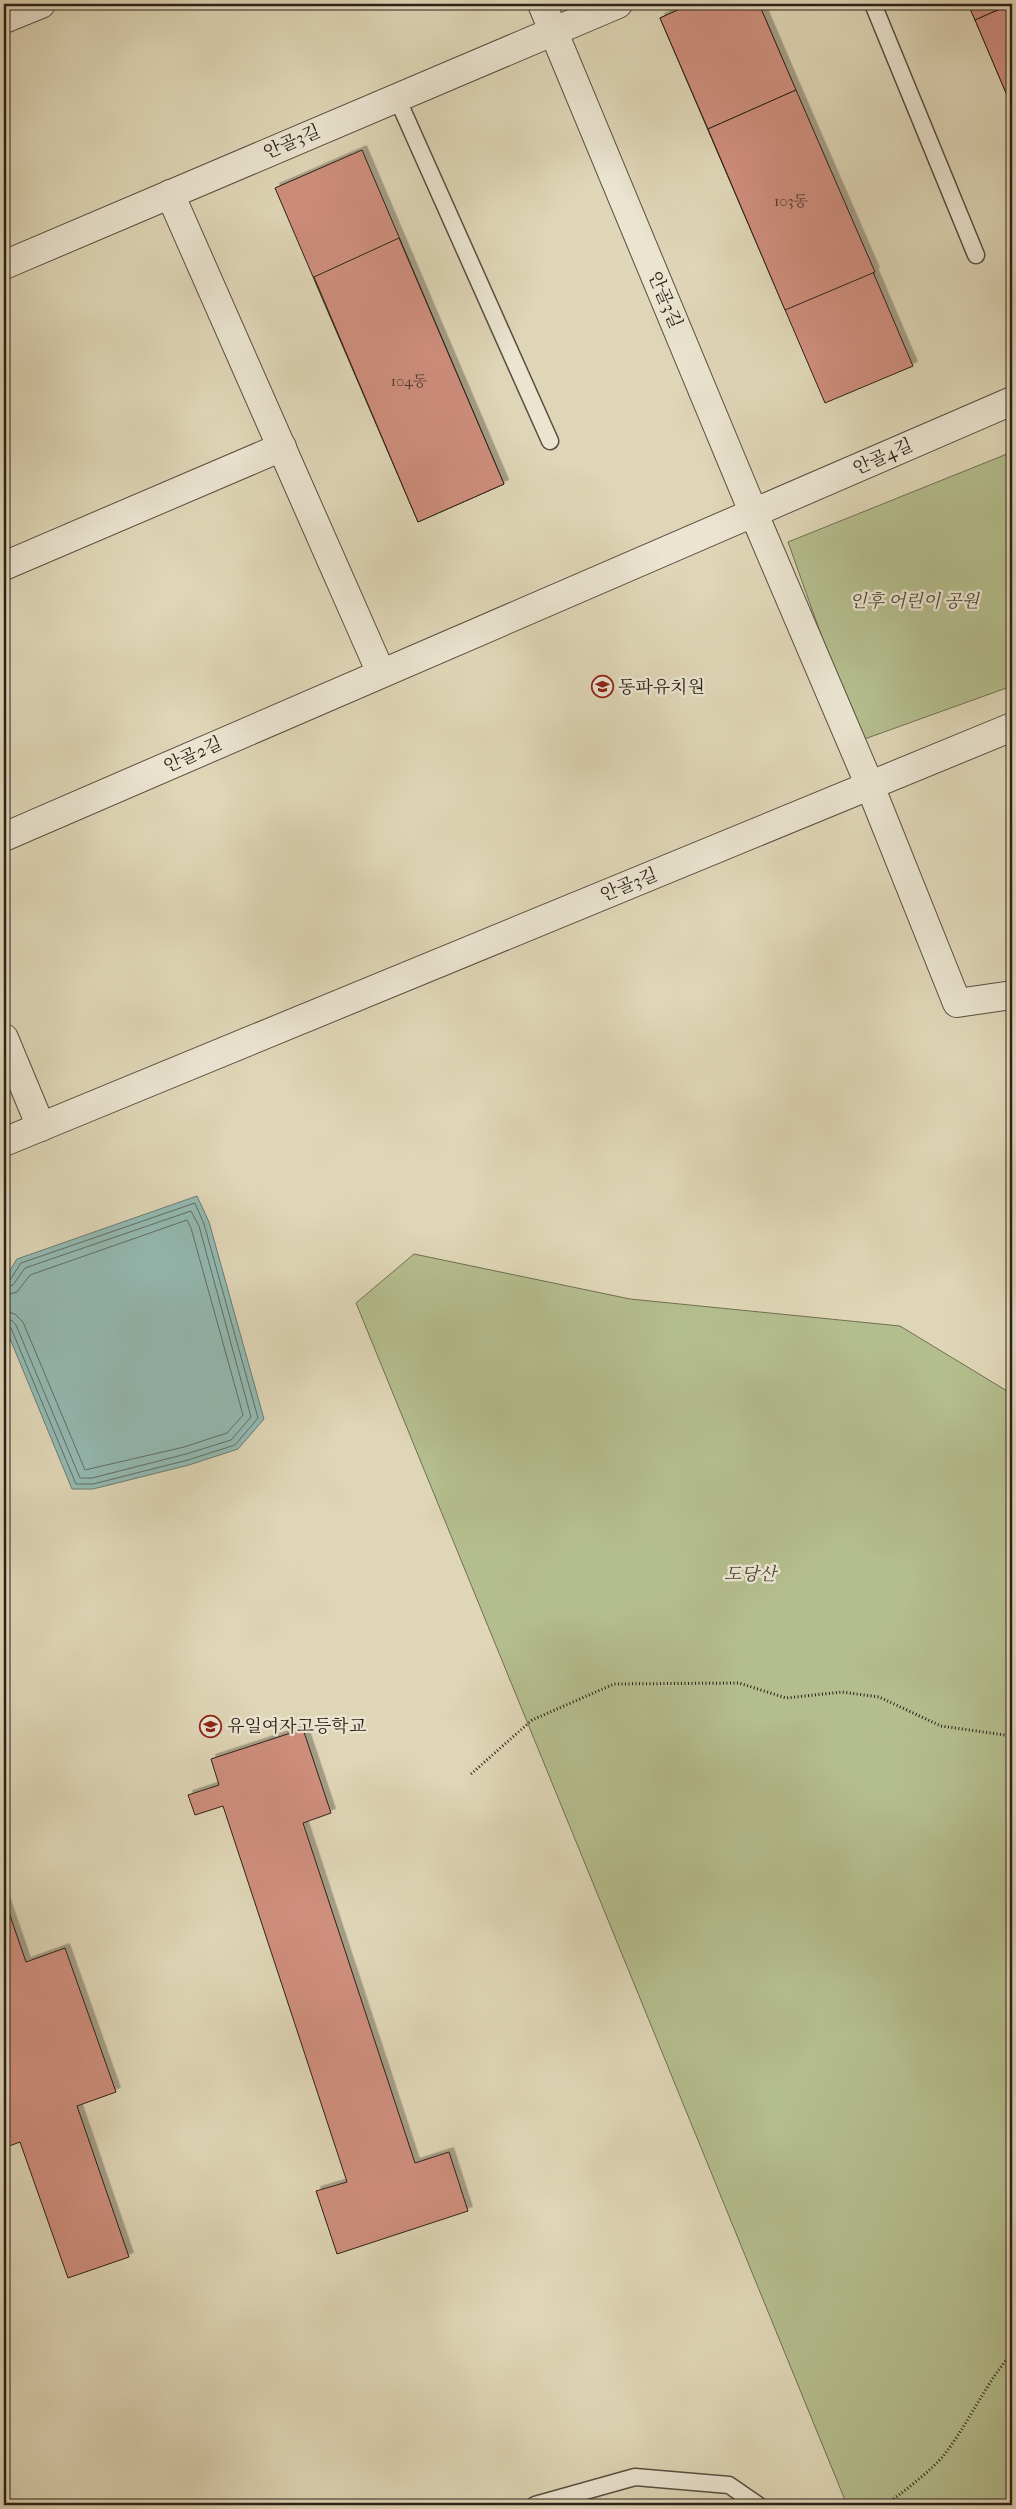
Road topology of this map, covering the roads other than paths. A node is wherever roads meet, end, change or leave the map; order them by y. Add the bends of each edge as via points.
1 (41, 4) edge
2 (542, 4) edge
3 (618, 4) edge
4 (874, 4) edge
5 (4, 19) edge
6 (554, 31) junction
7 (397, 98) junction
8 (170, 194) junction
9 (976, 255) dead end
10 (4, 265) edge
11 (1012, 401) edge
12 (550, 441) dead end
13 (282, 447) junction
14 (754, 514) junction
15 (4, 566) edge
16 (382, 673) junction
17 (1012, 727) edge
18 (870, 786) junction
19 (4, 837) edge
20 (1012, 995) edge
21 (4, 1038) edge
22 (41, 1126) junction
23 (4, 1142) edge
24 (535, 2505) edge
25 (758, 2505) edge

1 - 5 street
2 - 6 street, 안골3길
3 - 6 street, 안골3길
4 - 9 lane
6 - 7 street, 안골3길
6 - 14 street, 안골3길
7 - 8 street, 안골3길
7 - 12 lane
8 - 10 street, 안골3길
8 - 13 street
11 - 14 street, 안골4길
13 - 15 street
13 - 16 street
14 - 16 street
14 - 18 street, 안골3길
16 - 19 street, 안골2길
17 - 18 street, 안골3길
18 - 20 street, 안골3길 via 957,1003
18 - 22 street, 안골3길
21 - 22 street
22 - 23 street
24 - 25 lane via 635,2477 729,2485

